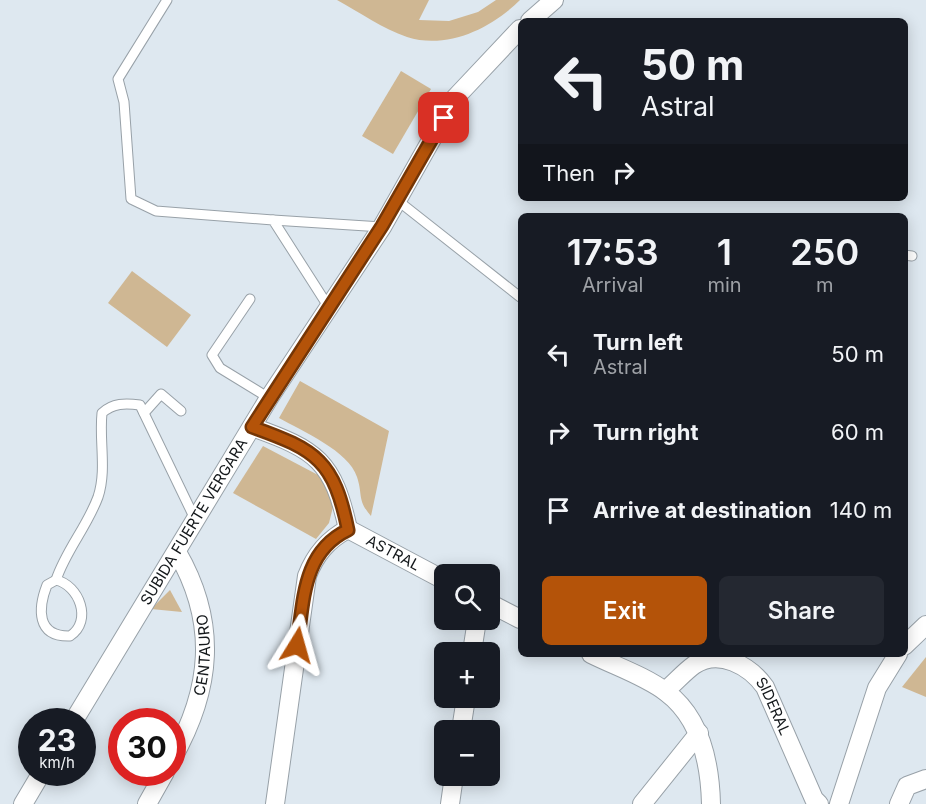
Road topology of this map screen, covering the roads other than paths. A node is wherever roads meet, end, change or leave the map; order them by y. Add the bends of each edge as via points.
1 (167, 0) edge
2 (554, 0) edge
3 (533, 18) edge
4 (518, 31) edge
5 (397, 200) junction
6 (273, 220) junction
7 (382, 226) junction
8 (518, 295) edge
9 (250, 299) dead end
10 (328, 306) junction
11 (269, 398) junction
12 (181, 411) dead end
13 (144, 413) junction
14 (252, 427) junction
15 (195, 520) junction
16 (348, 530) junction
17 (177, 552) junction
18 (434, 575) edge
19 (56, 580) junction
20 (500, 609) edge
21 (518, 618) edge
22 (926, 625) edge
23 (908, 642) edge
24 (597, 657) edge
25 (896, 657) edge
26 (666, 691) junction
27 (82, 708) edge
28 (186, 730) edge
29 (699, 733) junction
30 (926, 779) edge
31 (34, 786) edge
32 (157, 786) edge
33 (453, 786) edge
34 (23, 804) edge
35 (147, 804) edge
36 (275, 804) edge
37 (450, 804) edge
38 (642, 804) edge
39 (711, 804) edge
40 (819, 804) edge
41 (839, 804) edge
42 (899, 804) edge

1 - 6 lane via 118,79 124,102 131,199 156,211
2 - 3 street
4 - 5 street, SUBIDA FUERTE VERGARA via 455,98
5 - 7 street, SUBIDA FUERTE VERGARA
5 - 8 lane
6 - 7 lane
6 - 10 lane
7 - 10 street, SUBIDA FUERTE VERGARA
9 - 11 lane via 212,355 220,368
10 - 11 street, SUBIDA FUERTE VERGARA
11 - 14 street, SUBIDA FUERTE VERGARA
12 - 13 lane via 161,394
13 - 15 lane
13 - 19 lane via 140,405 124,403 102,413 103,457 98,495
14 - 15 street, SUBIDA FUERTE VERGARA
14 - 16 street, ASTRAL via 313,454 331,473
15 - 17 street, SUBIDA FUERTE VERGARA
16 - 18 street, ASTRAL
16 - 36 street via 326,544 307,576
17 - 27 street, SUBIDA FUERTE VERGARA
17 - 28 street, CENTAURO via 200,606 206,647 198,706
19 - 19 lane via 47,585 40,614 50,632 70,636 77,629 81,608 73,589
20 - 21 street
22 - 23 street
24 - 26 street
25 - 41 street via 877,688
26 - 29 street
26 - 40 street, SIDERAL via 695,664 704,661 724,659 752,672 765,687
29 - 38 street
29 - 39 street via 709,771
30 - 42 street via 907,786
31 - 34 street
32 - 35 street
33 - 37 street

